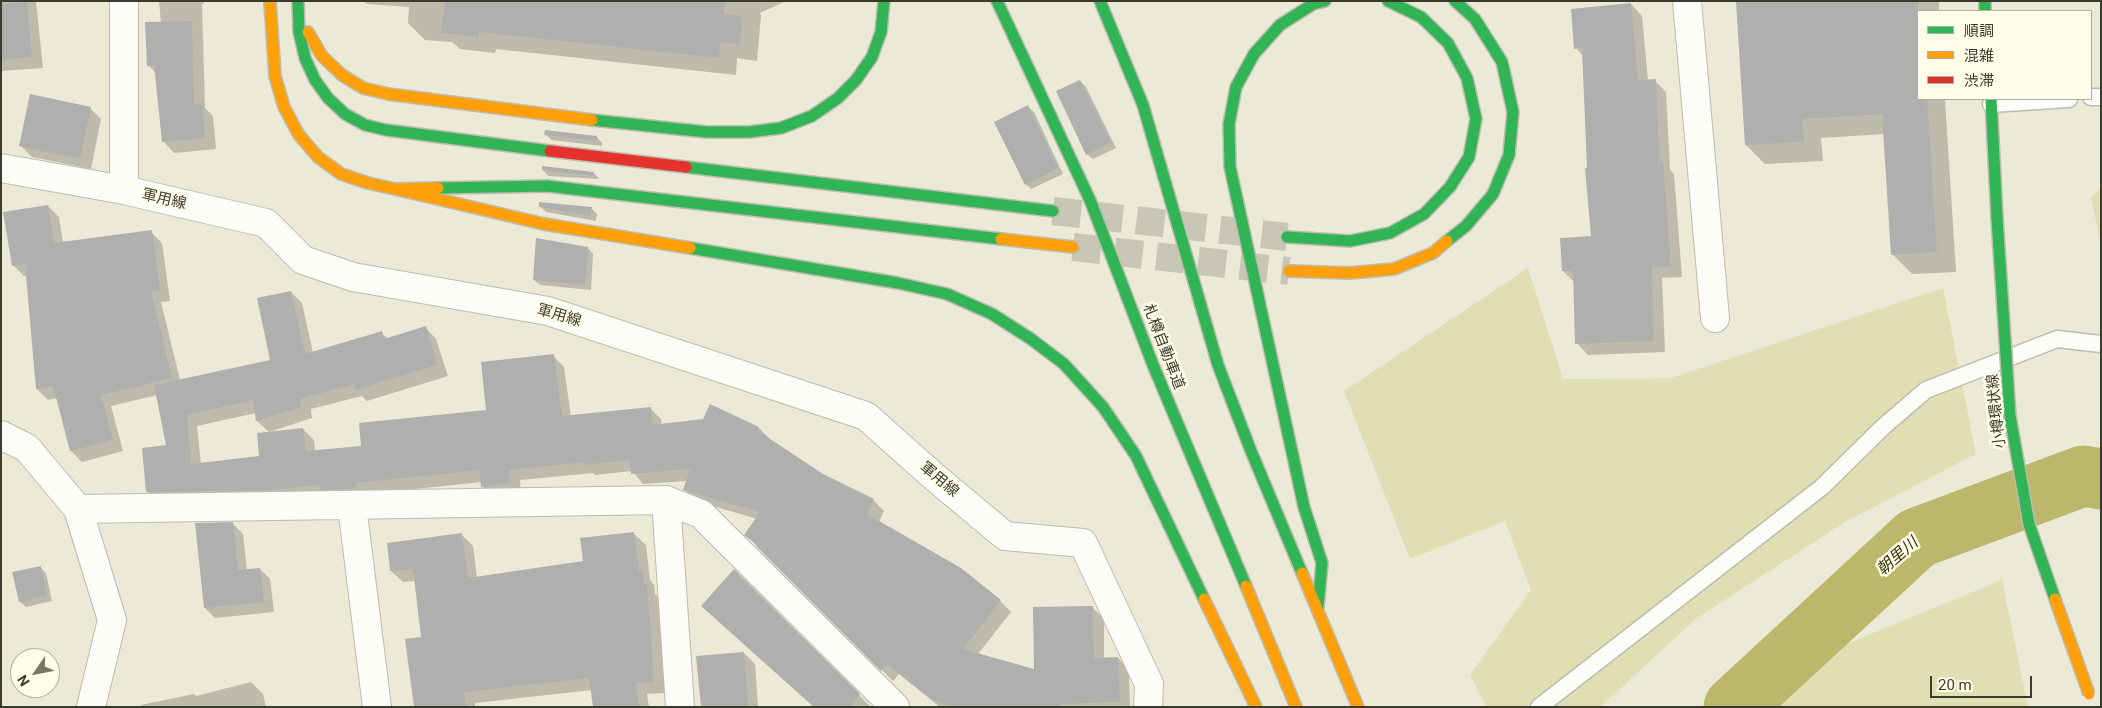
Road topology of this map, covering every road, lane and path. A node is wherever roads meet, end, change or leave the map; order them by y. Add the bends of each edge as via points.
1 (270, 1) edge
2 (299, 1) edge
3 (884, 1) edge
4 (997, 1) edge
5 (1100, 1) edge
6 (1325, 1) edge
7 (1388, 1) edge
8 (1455, 1) edge
9 (1687, 1) edge
10 (124, 5) dead end
11 (2030, 100) edge
12 (1991, 101) edge
13 (1, 168) edge
14 (394, 189) junction
15 (124, 190) junction
16 (1053, 211) tunnel mouth
17 (1287, 237) tunnel mouth
18 (1072, 247) tunnel mouth
19 (1289, 271) tunnel mouth
20 (1715, 318) dead end
21 (2101, 344) edge
22 (1, 435) edge
23 (666, 500) junction
24 (352, 506) junction
25 (78, 509) junction
26 (1318, 611) junction
27 (92, 707) edge
28 (377, 707) edge
29 (680, 707) edge
30 (895, 707) edge
31 (1148, 707) edge
32 (1256, 707) edge
33 (1296, 707) edge
34 (1358, 707) edge
35 (1539, 707) edge
36 (2096, 707) edge

1 - 14 main road via 276,76 284,107 299,135 318,157 341,174
2 - 3 main road via 307,30 322,56 342,75 363,88 550,116 707,132 782,128 812,116 838,98 872,58 881,32
2 - 16 main road via 301,41 315,80 345,114 365,125 550,151
4 - 33 main road, 札樽自動車道 via 1090,200 1152,365
5 - 26 main road via 1143,105 1215,356
6 - 26 main road via 1313,4 1280,24 1254,54 1236,87 1229,124 1230,167 1304,507 1322,563
7 - 17 main road via 1421,17 1448,43 1468,78 1476,119 1469,157 1450,187 1424,214 1390,233 1350,241
8 - 19 main road via 1475,19 1502,62 1513,112 1509,155 1493,194 1466,226 1433,253 1394,269 1350,273
9 - 20 street
10 - 15 street
11 - 12 lane
12 - 36 main road, 小樽環状線, bridge via 2010,416 2029,524
13 - 15 street, 軍用線
14 - 18 main road via 547,186
14 - 32 main road via 544,224 898,282 947,294 992,314 1064,364 1103,407 1136,456
15 - 31 street, 軍用線 via 266,224 302,260 353,277 548,311 866,416 1005,536 1083,543 1149,684
21 - 35 lane via 2056,339 1926,390 1822,487
22 - 25 street via 27,448
23 - 24 street
23 - 29 street
23 - 30 street via 701,514
24 - 25 street
24 - 28 street
25 - 27 street via 112,620
26 - 34 main road

